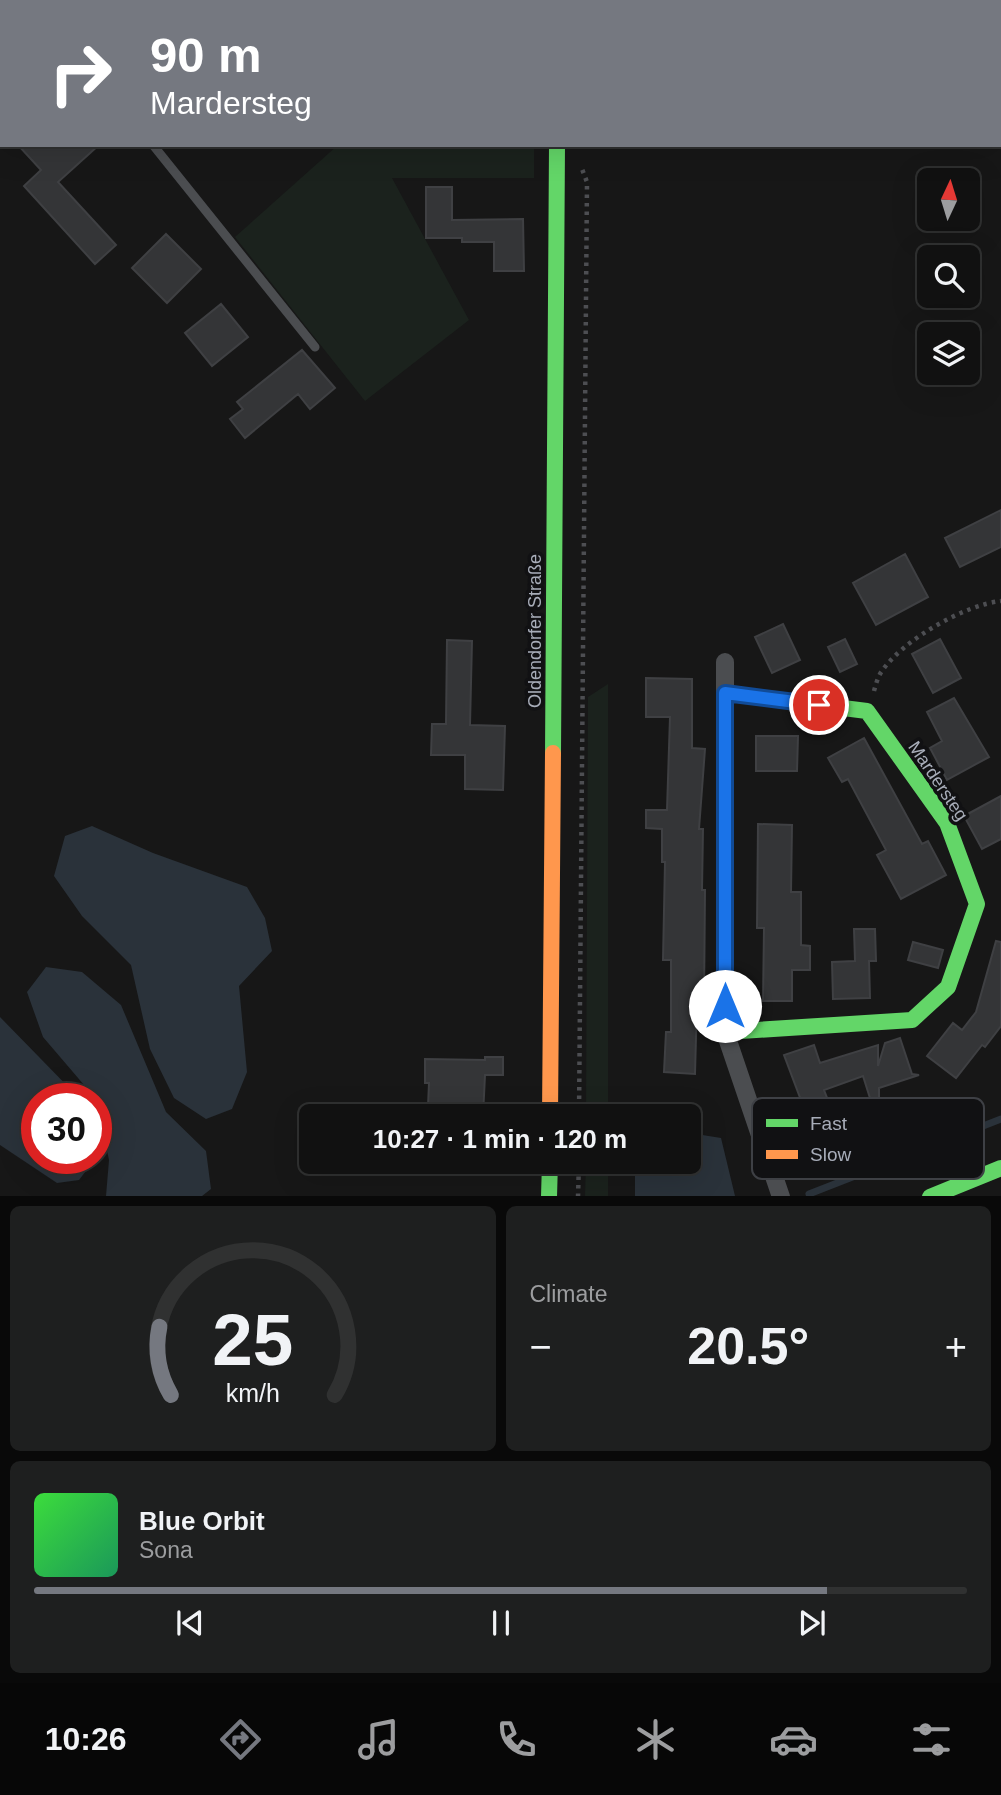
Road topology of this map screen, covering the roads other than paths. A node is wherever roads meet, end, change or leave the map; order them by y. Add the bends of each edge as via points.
1 (155, 147) edge
2 (557, 147) edge
3 (315, 348) dead end
4 (725, 662) dead end
5 (725, 693) junction
6 (725, 1032) junction
7 (550, 1104) edge
8 (752, 1111) edge
9 (1001, 1168) edge
10 (550, 1174) edge
11 (984, 1175) edge
12 (775, 1179) edge
13 (973, 1179) edge
14 (549, 1196) edge
15 (781, 1196) edge
16 (930, 1196) edge

1 - 3 lane
2 - 7 main road, Oldendorfer Straße
4 - 5 street
5 - 6 street
5 - 6 main road, Mardersteg via 867,711 947,823 977,904 948,987 912,1020
6 - 8 street
9 - 11 main road
10 - 14 main road
12 - 15 street
13 - 16 main road

